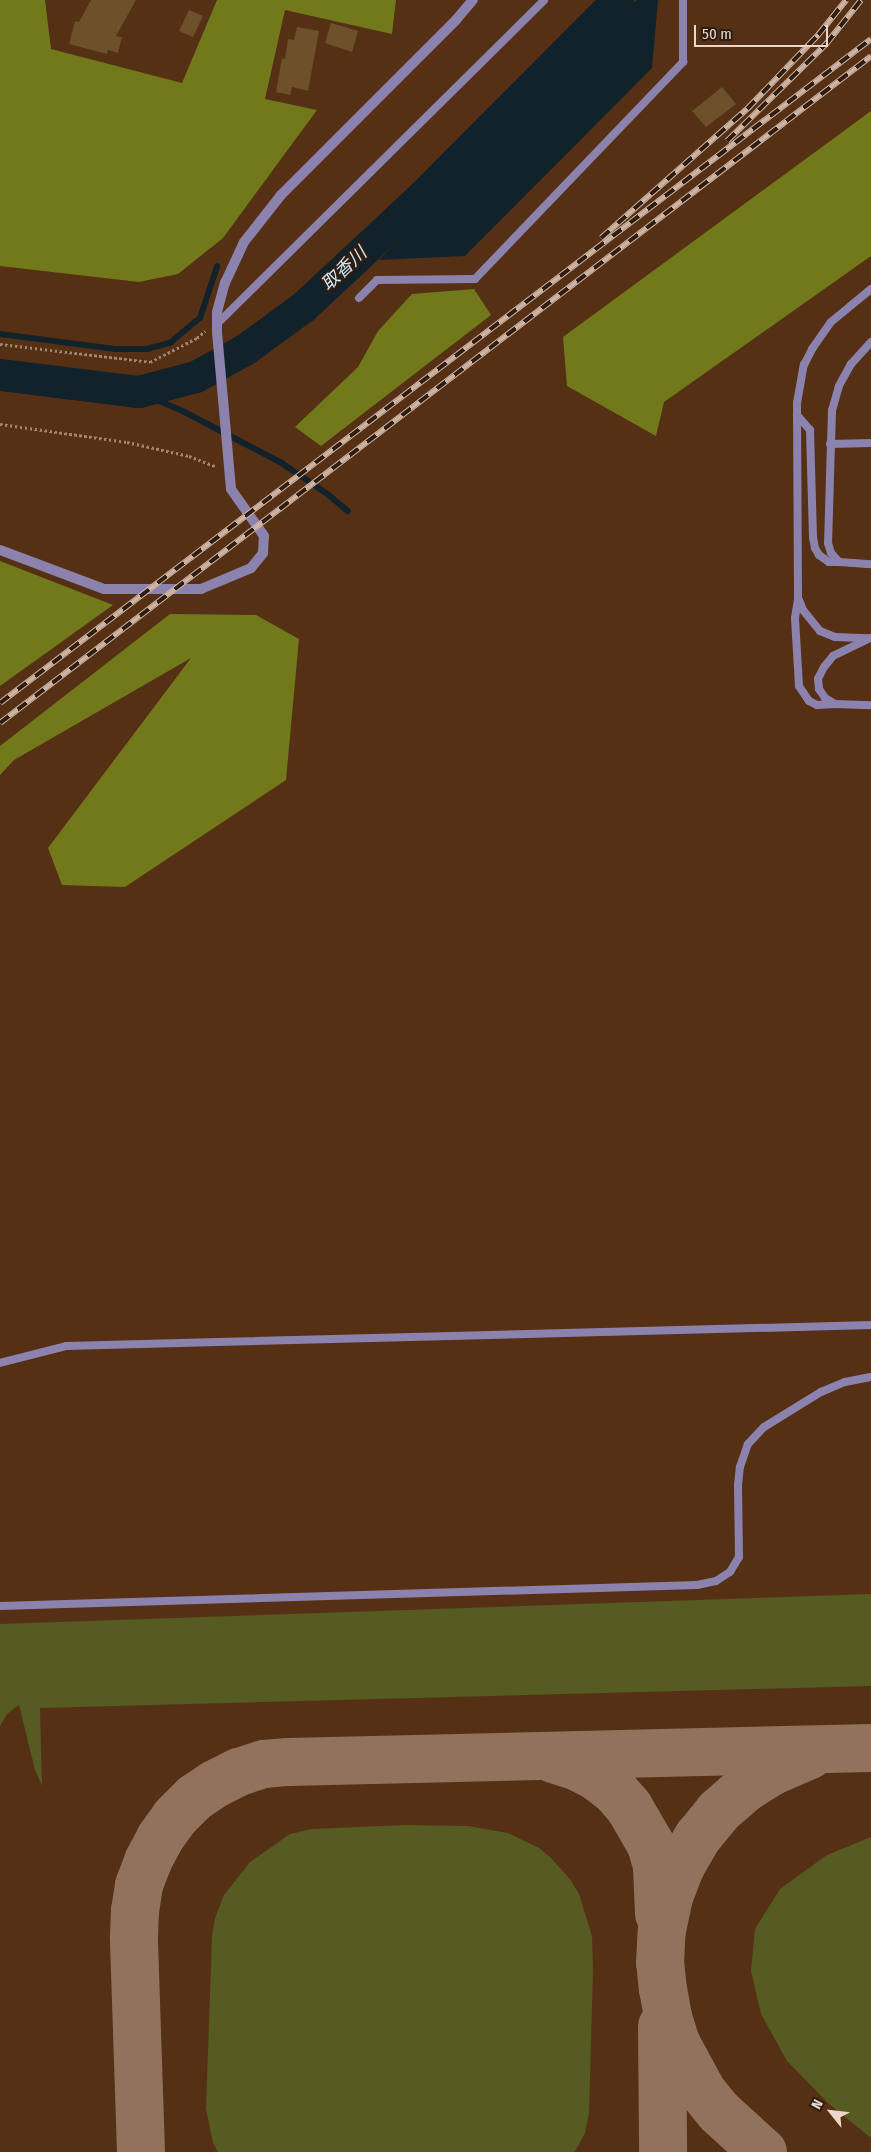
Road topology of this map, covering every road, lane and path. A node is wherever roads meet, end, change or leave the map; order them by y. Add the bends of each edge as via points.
1 (473, 0) edge
2 (544, 0) edge
3 (683, 0) edge
4 (871, 289) edge
5 (359, 298) dead end
6 (217, 312) junction
7 (217, 329) junction
8 (871, 342) edge
9 (0, 344) edge
10 (797, 415) junction
11 (0, 424) edge
12 (871, 443) edge
13 (830, 444) junction
14 (228, 467) junction
15 (0, 550) edge
16 (839, 562) junction
17 (871, 564) edge
18 (798, 598) junction
19 (870, 638) edge
20 (835, 704) junction
21 (871, 706) edge
22 (871, 1325) edge
23 (0, 1363) edge
24 (871, 1377) edge
25 (0, 1606) edge

1 - 6 street via 280,195 244,242 225,283
2 - 7 lane
3 - 5 lane via 683,62 475,279 377,280
4 - 10 lane via 831,322 812,349 804,365
6 - 7 street
6 - 9 path via 211,326 197,338 150,362
7 - 14 street
8 - 13 lane via 851,364 839,386 832,410
10 - 16 lane via 810,430 815,548 829,562
10 - 18 lane
11 - 14 path via 127,442
12 - 13 lane
13 - 16 lane via 828,543
14 - 15 street via 231,489 264,536 263,553 251,568 201,588 104,589
16 - 17 lane
18 - 19 lane via 802,610 820,631 835,636
18 - 20 lane via 795,618 799,686 809,701 817,705
19 - 20 lane via 833,656 824,667 818,679 819,689 824,698
20 - 21 lane
22 - 23 lane via 66,1346
24 - 25 lane via 845,1382 821,1392 764,1428 748,1444 738,1484 739,1557 730,1572 716,1581 697,1585

